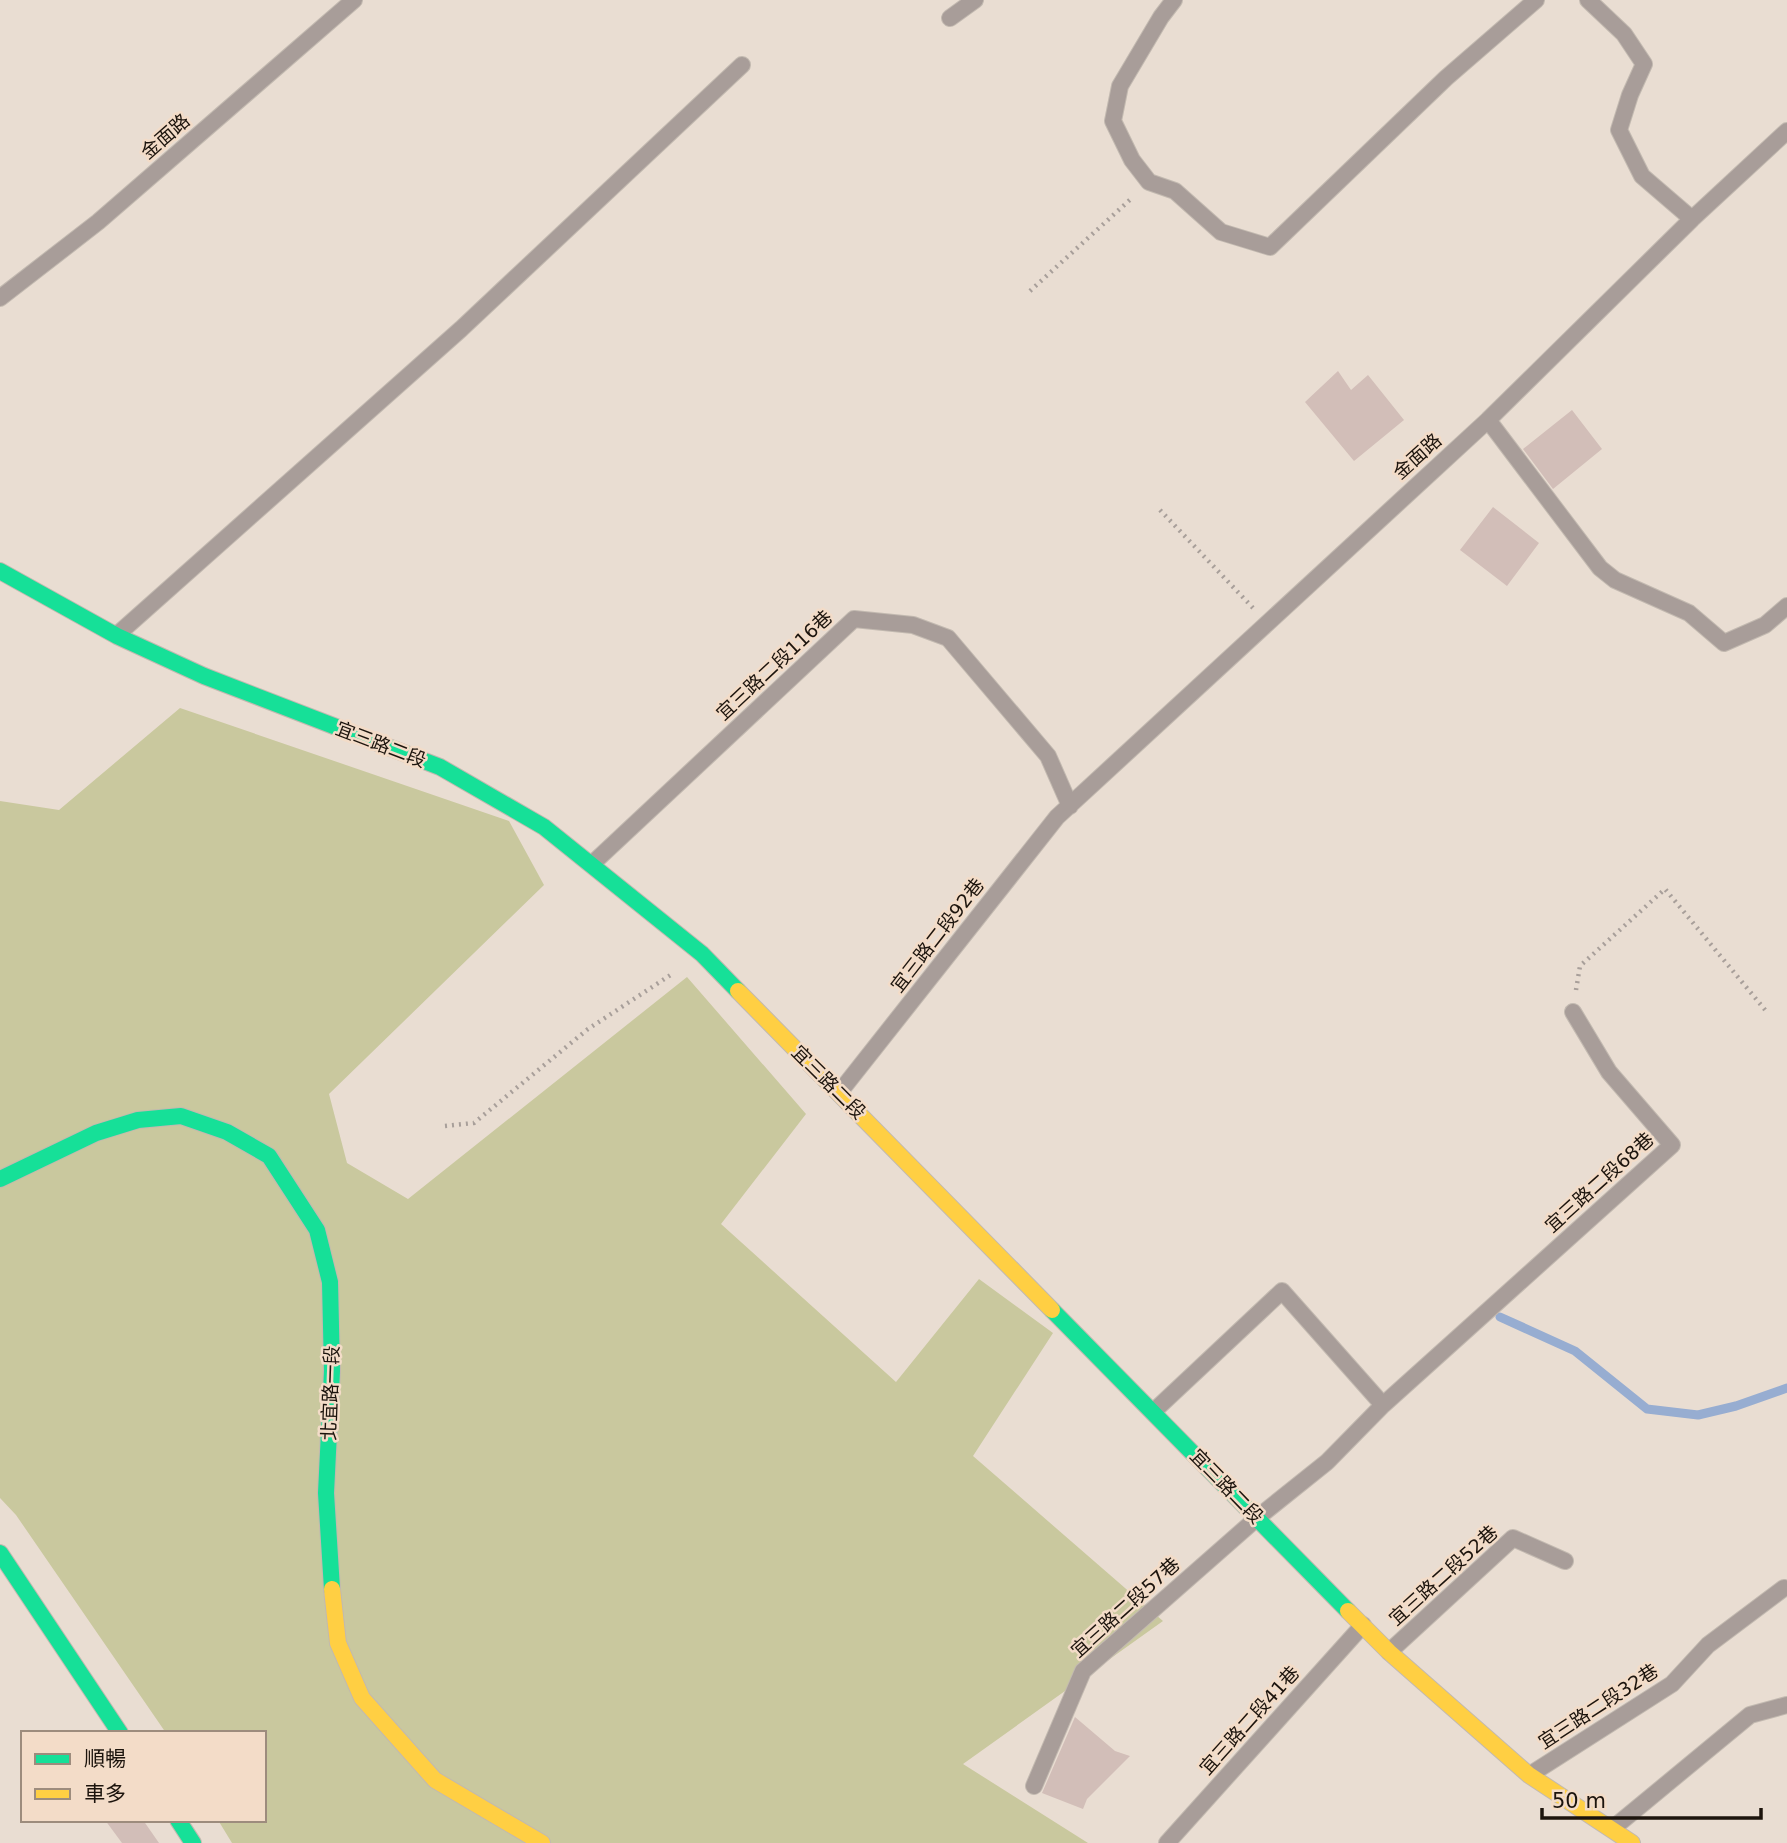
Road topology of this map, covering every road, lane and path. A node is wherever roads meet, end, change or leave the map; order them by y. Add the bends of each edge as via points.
1 (354, 0) edge
2 (975, 0) edge
3 (1536, 0) edge
4 (1588, 0) edge
5 (1173, 1) edge
6 (950, 18) dead end
7 (743, 65) dead end
8 (1787, 131) edge
9 (1149, 182) junction
10 (1692, 219) junction
11 (1030, 291) dead end
12 (0, 299) edge
13 (1488, 420) junction
14 (1160, 510) dead end
15 (0, 572) edge
16 (1787, 606) edge
17 (1266, 623) junction
18 (117, 636) junction
19 (1070, 806) junction
20 (592, 864) junction
21 (702, 954) junction
22 (1766, 1011) dead end
23 (1573, 1012) joint
24 (839, 1093) junction
25 (445, 1126) dead end
26 (0, 1179) edge
27 (1383, 1405) junction
28 (1154, 1411) junction
29 (1257, 1518) junction
30 (0, 1553) edge
31 (1565, 1561) dead end
32 (1784, 1588) dead end
33 (1363, 1625) junction
34 (1389, 1652) junction
35 (1787, 1705) edge
36 (119, 1731) edge
37 (1529, 1776) junction
38 (1034, 1786) dead end
39 (179, 1822) edge
40 (1620, 1839) edge
41 (193, 1843) edge
42 (542, 1843) edge
43 (1167, 1843) edge

1 - 12 lane, 金面路 via 98,222
2 - 6 lane
3 - 9 lane via 1446,78 1270,247 1221,232 1175,191
4 - 10 lane via 1623,34 1644,64 1619,130 1642,176
5 - 9 lane via 1120,86 1113,121
7 - 18 lane via 461,328
8 - 10 lane, 金面路
9 - 11 path
10 - 13 lane, 金面路
13 - 16 lane via 1600,568 1615,580 1689,613 1724,643 1765,625
13 - 17 lane, 金面路
14 - 17 path
15 - 18 street, 宜三路二段
17 - 19 lane, 金面路
18 - 20 street, 宜三路二段 via 204,676 440,767 544,827
19 - 20 lane, 宜三路二段116巷 via 1048,756 948,638 913,625 854,619
19 - 24 lane, 宜三路二段92巷
20 - 21 street, 宜三路二段
21 - 24 street, 宜三路二段
21 - 25 path via 588,1029 474,1123
22 - 23 path via 1665,889 1580,966
23 - 27 lane, 宜三路二段68巷 via 1609,1072 1672,1145
24 - 28 street, 宜三路二段
26 - 42 street, 北宜路一段 via 96,1133 138,1120 181,1116 227,1132 269,1156 317,1230 330,1282 332,1371 326,1493 338,1643 362,1698 435,1780
27 - 28 lane via 1282,1291
27 - 29 lane, 宜三路二段68巷 via 1327,1462
28 - 29 street, 宜三路二段
29 - 33 street, 宜三路二段
29 - 38 lane, 宜三路二段57巷 via 1083,1671
30 - 36 street
31 - 34 lane, 宜三路二段52巷 via 1513,1538
32 - 37 lane, 宜三路二段32巷 via 1707,1645 1672,1684
33 - 34 street, 宜三路二段
33 - 43 lane, 宜三路二段41巷
34 - 37 street, 宜三路二段
35 - 40 lane via 1750,1715
37 - 40 street, 宜三路二段
39 - 41 street

